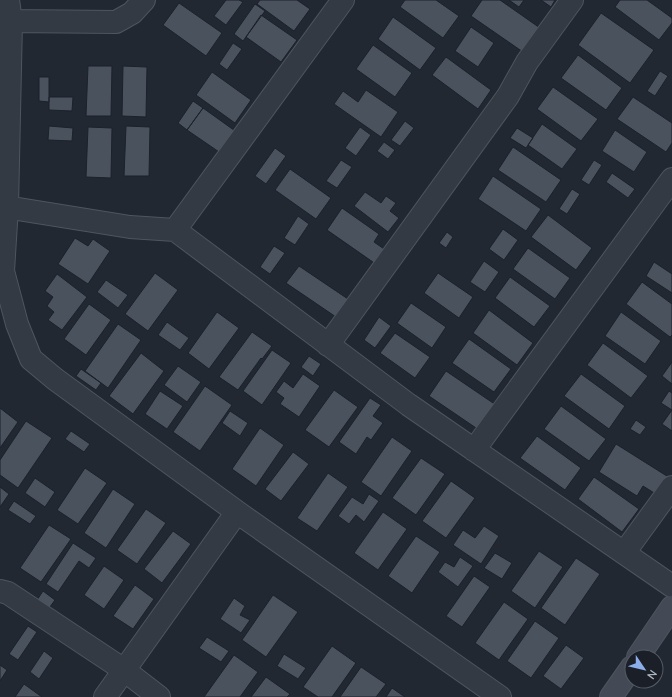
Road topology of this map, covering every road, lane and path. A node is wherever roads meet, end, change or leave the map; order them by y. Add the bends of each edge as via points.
1 (144, 0) edge
2 (343, 0) edge
3 (572, 0) edge
4 (6, 13) edge
5 (672, 178) edge
6 (4, 206) edge
7 (175, 230) junction
8 (328, 345) junction
9 (474, 450) junction
10 (672, 487) edge
11 (237, 512) junction
12 (624, 552) junction
13 (672, 586) edge
14 (0, 592) edge
15 (672, 607) edge
16 (643, 649) edge
17 (124, 670) junction
18 (624, 681) edge
19 (616, 695) edge
20 (105, 697) edge
21 (159, 697) edge
22 (500, 697) edge

1 - 4 street via 132,13 116,22
2 - 7 street
3 - 8 street via 527,62 508,96
4 - 6 street
5 - 9 street
6 - 7 street via 130,227
6 - 11 street via 3,271 17,324 31,359
7 - 8 street
8 - 9 street
9 - 12 street
10 - 12 street
11 - 17 street
11 - 22 street
12 - 13 street
14 - 17 street via 8,593
15 - 16 street
17 - 20 street
17 - 21 street
18 - 19 street

